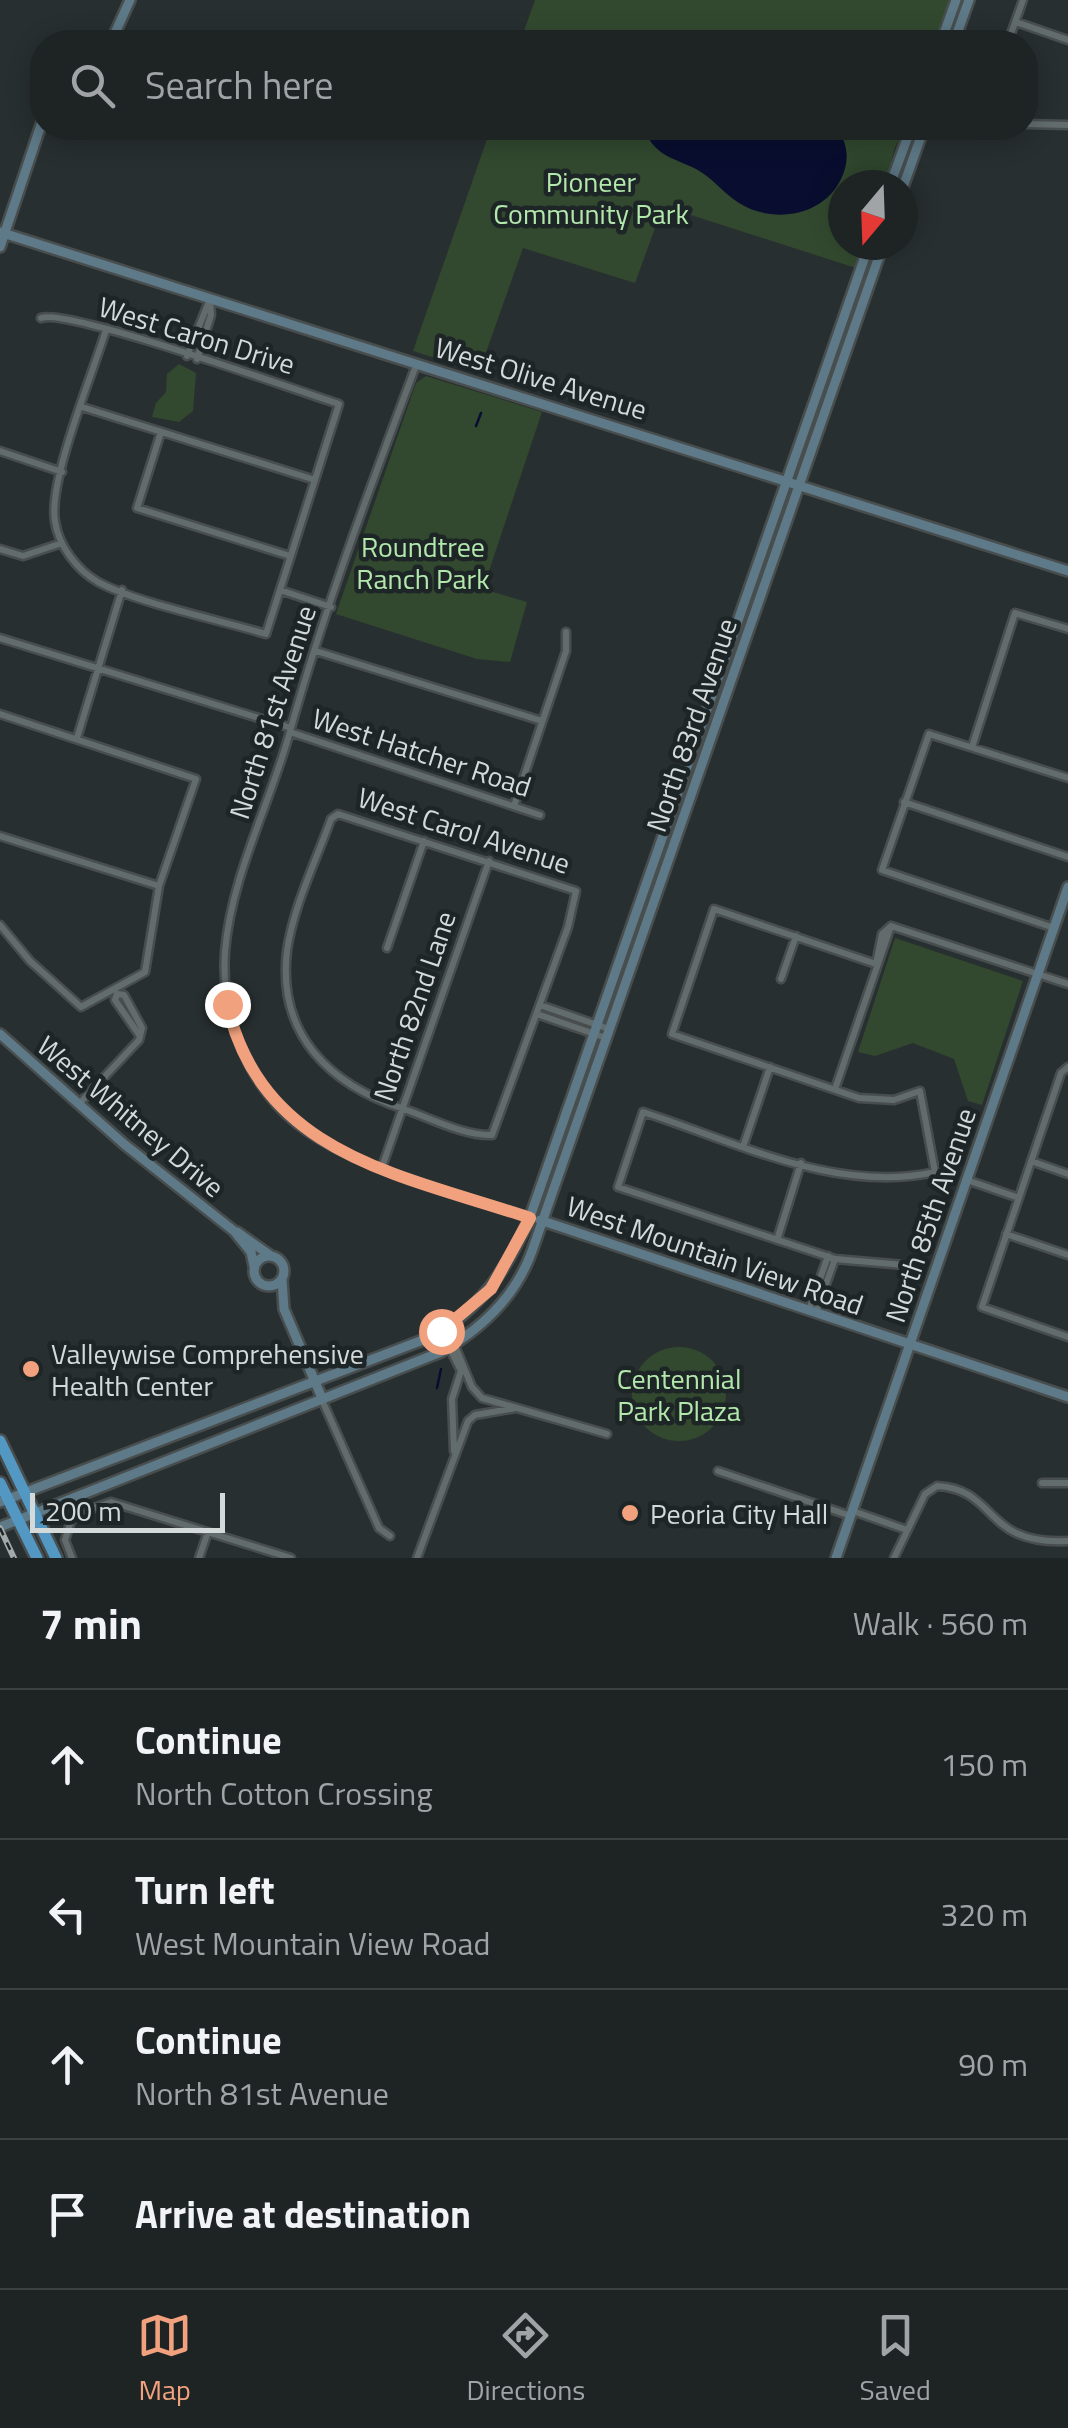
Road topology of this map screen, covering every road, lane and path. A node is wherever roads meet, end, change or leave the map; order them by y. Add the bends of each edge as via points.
1 (129, 0) edge
2 (956, 0) edge
3 (969, 0) edge
4 (1024, 0) edge
5 (1016, 22) junction
6 (116, 30) edge
7 (945, 30) edge
8 (958, 30) edge
9 (1013, 30) edge
10 (1068, 40) edge
11 (1038, 124) edge
12 (1068, 125) edge
13 (36, 140) edge
14 (907, 140) edge
15 (920, 140) edge
16 (896, 170) edge
17 (909, 170) edge
18 (2, 233) edge
19 (0, 247) edge
20 (864, 260) edge
21 (878, 260) edge
22 (856, 282) junction
23 (868, 286) junction
24 (210, 298) junction
25 (42, 318) dead end
26 (106, 330) junction
27 (187, 356) junction
28 (197, 359) junction
29 (417, 363) junction
30 (82, 407) junction
31 (161, 432) junction
32 (0, 451) edge
33 (62, 472) junction
34 (787, 479) junction
35 (314, 480) junction
36 (799, 483) junction
37 (62, 543) junction
38 (0, 549) edge
39 (290, 556) junction
40 (1068, 571) edge
41 (122, 590) junction
42 (280, 590) junction
43 (331, 608) junction
44 (1068, 630) edge
45 (566, 632) dead end
46 (0, 638) edge
47 (731, 641) junction
48 (742, 645) junction
49 (316, 651) junction
50 (98, 669) junction
51 (0, 714) edge
52 (542, 721) junction
53 (290, 730) junction
54 (77, 738) junction
55 (972, 747) junction
56 (1068, 778) edge
57 (904, 802) junction
58 (514, 804) junction
59 (540, 816) dead end
60 (0, 836) edge
61 (424, 840) junction
62 (1068, 856) edge
63 (488, 861) junction
64 (159, 886) junction
65 (1068, 887) edge
66 (0, 925) edge
67 (1054, 928) junction
68 (796, 936) junction
69 (387, 948) dead end
70 (876, 964) junction
71 (1037, 974) junction
72 (781, 979) dead end
73 (1068, 984) edge
74 (116, 991) junction
75 (540, 1005) junction
76 (537, 1014) junction
77 (596, 1029) junction
78 (607, 1033) junction
79 (0, 1034) edge
80 (770, 1067) junction
81 (1066, 1067) edge
82 (258, 1080) joint
83 (835, 1090) junction
84 (79, 1104) junction
85 (402, 1108) junction
86 (744, 1144) junction
87 (1032, 1161) junction
88 (801, 1163) junction
89 (382, 1167) junction
90 (1068, 1174) edge
91 (966, 1179) junction
92 (1018, 1198) junction
93 (530, 1218) junction
94 (542, 1221) junction
95 (234, 1230) junction
96 (1006, 1234) junction
97 (777, 1240) junction
98 (1068, 1255) edge
99 (272, 1256) junction
100 (831, 1258) junction
101 (904, 1265) dead end
102 (254, 1266) junction
103 (282, 1278) junction
104 (265, 1286) junction
105 (492, 1286) junction
106 (513, 1288) junction
107 (284, 1309) junction
108 (812, 1311) junction
109 (444, 1329) junction
110 (1068, 1337) edge
111 (909, 1344) junction
112 (452, 1345) junction
113 (315, 1382) junction
114 (472, 1387) junction
115 (456, 1391) junction
116 (1068, 1397) edge
117 (322, 1398) junction
118 (482, 1398) junction
119 (516, 1408) junction
120 (454, 1412) junction
121 (474, 1416) junction
122 (606, 1434) dead end
123 (0, 1441) edge
124 (454, 1452) junction
125 (718, 1472) dead end
126 (1068, 1482) edge
127 (0, 1483) edge
128 (1042, 1483) dead end
129 (25, 1493) junction
130 (10, 1508) edge
131 (35, 1514) junction
132 (852, 1514) junction
133 (0, 1515) edge
134 (0, 1527) edge
135 (907, 1530) junction
136 (208, 1532) junction
137 (390, 1536) dead end
138 (1068, 1541) edge
139 (37, 1558) edge
140 (56, 1558) edge
141 (72, 1558) edge
142 (199, 1558) edge
143 (291, 1558) edge
144 (417, 1558) edge
145 (836, 1558) edge
146 (894, 1558) edge

1 - 6 main road
2 - 7 main road
3 - 8 main road
4 - 5 street
5 - 9 street
5 - 10 street
11 - 12 street
13 - 18 main road
14 - 16 main road
15 - 17 main road
18 - 19 main road
18 - 24 main road, West Olive Avenue
20 - 22 main road, North 83rd Avenue
21 - 23 main road, North 83rd Avenue
22 - 23 main road
22 - 34 main road, North 83rd Avenue
23 - 36 main road, North 83rd Avenue
24 - 27 street
24 - 28 street
24 - 29 main road, West Olive Avenue
25 - 26 street, West Caron Drive via 52,314
26 - 27 street, West Caron Drive
26 - 30 street
27 - 28 street, West Caron Drive
28 - 35 street, West Caron Drive via 338,404
29 - 34 main road, West Olive Avenue
29 - 43 street, North 81st Avenue
30 - 31 street
30 - 33 street
31 - 35 street
31 - 39 street via 137,508
32 - 33 street
33 - 37 street via 54,520
34 - 36 main road, West Olive Avenue
34 - 47 main road, North 83rd Avenue
35 - 39 street
36 - 40 main road, West Olive Avenue
36 - 48 main road, North 83rd Avenue
37 - 38 street via 23,556
37 - 41 street via 90,576
39 - 42 street
41 - 42 street via 266,634
41 - 50 street
42 - 43 street
43 - 49 street, North 81st Avenue
44 - 55 street via 1015,613
45 - 52 street
46 - 50 street, West Hatcher Road
47 - 48 main road
47 - 77 main road, North 83rd Avenue
48 - 78 main road, North 83rd Avenue
49 - 52 street
49 - 53 street, North 81st Avenue
50 - 53 street, West Hatcher Road
50 - 54 street
51 - 54 street
52 - 58 street
53 - 58 street, West Hatcher Road
53 - 82 street, North 81st Avenue via 225,952 231,1020
54 - 64 street via 196,779
55 - 56 street
55 - 57 street via 929,734
57 - 62 street
57 - 67 street via 882,870
58 - 59 street, West Hatcher Road
60 - 64 street
61 - 63 street, West Carol Avenue
61 - 69 street
61 - 85 street, West Carol Avenue via 334,815 286,960 293,1012 314,1052 344,1083
63 - 75 street, West Carol Avenue via 573,888 577,895
63 - 85 street, North 82nd Lane
64 - 74 street via 145,972
65 - 67 main road, North 85th Avenue
66 - 74 street via 81,1007
67 - 71 main road, North 85th Avenue
68 - 70 street
68 - 72 street
68 - 80 street via 714,910 672,1034
70 - 71 street via 882,934 891,926
70 - 83 street
71 - 73 street
71 - 91 main road, North 85th Avenue
74 - 84 street via 134,1013 140,1036
75 - 76 street
75 - 77 street
76 - 77 street
76 - 85 street via 492,1134
77 - 78 street
77 - 93 main road, North 83rd Avenue
78 - 94 main road, North 83rd Avenue
79 - 84 main road, West Whitney Drive
80 - 83 street
80 - 86 street
81 - 87 street
82 - 89 street, West Mountain View Road via 316,1139
83 - 88 street via 882,1100 920,1091 935,1172 859,1179
84 - 95 main road, West Whitney Drive
85 - 89 street, North 82nd Lane
86 - 88 street
86 - 97 street via 643,1112 618,1187
87 - 90 street
87 - 92 street
88 - 97 street
89 - 93 street, West Mountain View Road
91 - 92 street
91 - 111 main road, North 85th Avenue
92 - 96 street
93 - 94 main road, West Mountain View Road
93 - 105 main road, North 83rd Avenue
94 - 106 main road, North 83rd Avenue
94 - 108 main road, West Mountain View Road
95 - 99 main road, West Whitney Drive
95 - 102 main road, West Whitney Drive
96 - 98 street
96 - 110 street via 982,1307
97 - 100 street
99 - 102 main road
99 - 103 main road, West Whitney Drive via 283,1264
100 - 101 street
100 - 108 street
102 - 104 main road, West Whitney Drive
103 - 104 main road
103 - 107 main road, West Whitney Drive
104 - 107 main road, West Whitney Drive
105 - 106 main road
105 - 109 main road, North 83rd Avenue
106 - 112 main road, North 83rd Avenue
107 - 113 main road, West Whitney Drive
108 - 111 main road, West Mountain View Road
109 - 112 street
109 - 113 main road
111 - 116 main road, West Mountain View Road
111 - 132 main road, North 85th Avenue
112 - 114 street
112 - 115 street via 460,1371
112 - 117 main road, North 83rd Avenue
113 - 117 main road, West Whitney Drive
113 - 129 main road
114 - 115 street
114 - 118 street
115 - 120 street
117 - 131 main road, North 83rd Avenue
117 - 137 street via 379,1528
118 - 119 street
118 - 121 street
119 - 121 street
119 - 122 street
120 - 121 street
120 - 124 street
121 - 124 street
123 - 129 highway
124 - 144 street
125 - 132 street
126 - 128 street
127 - 130 highway
129 - 130 main road
129 - 131 highway
130 - 131 main road, North 83rd Avenue
130 - 133 main road
130 - 134 main road
130 - 139 highway
131 - 140 highway
132 - 135 street
132 - 145 main road, North 85th Avenue
135 - 138 street via 925,1494 937,1486 968,1493 1005,1530 1025,1540
135 - 146 street
136 - 141 street via 111,1502 71,1521 65,1540
136 - 142 street
136 - 143 street

